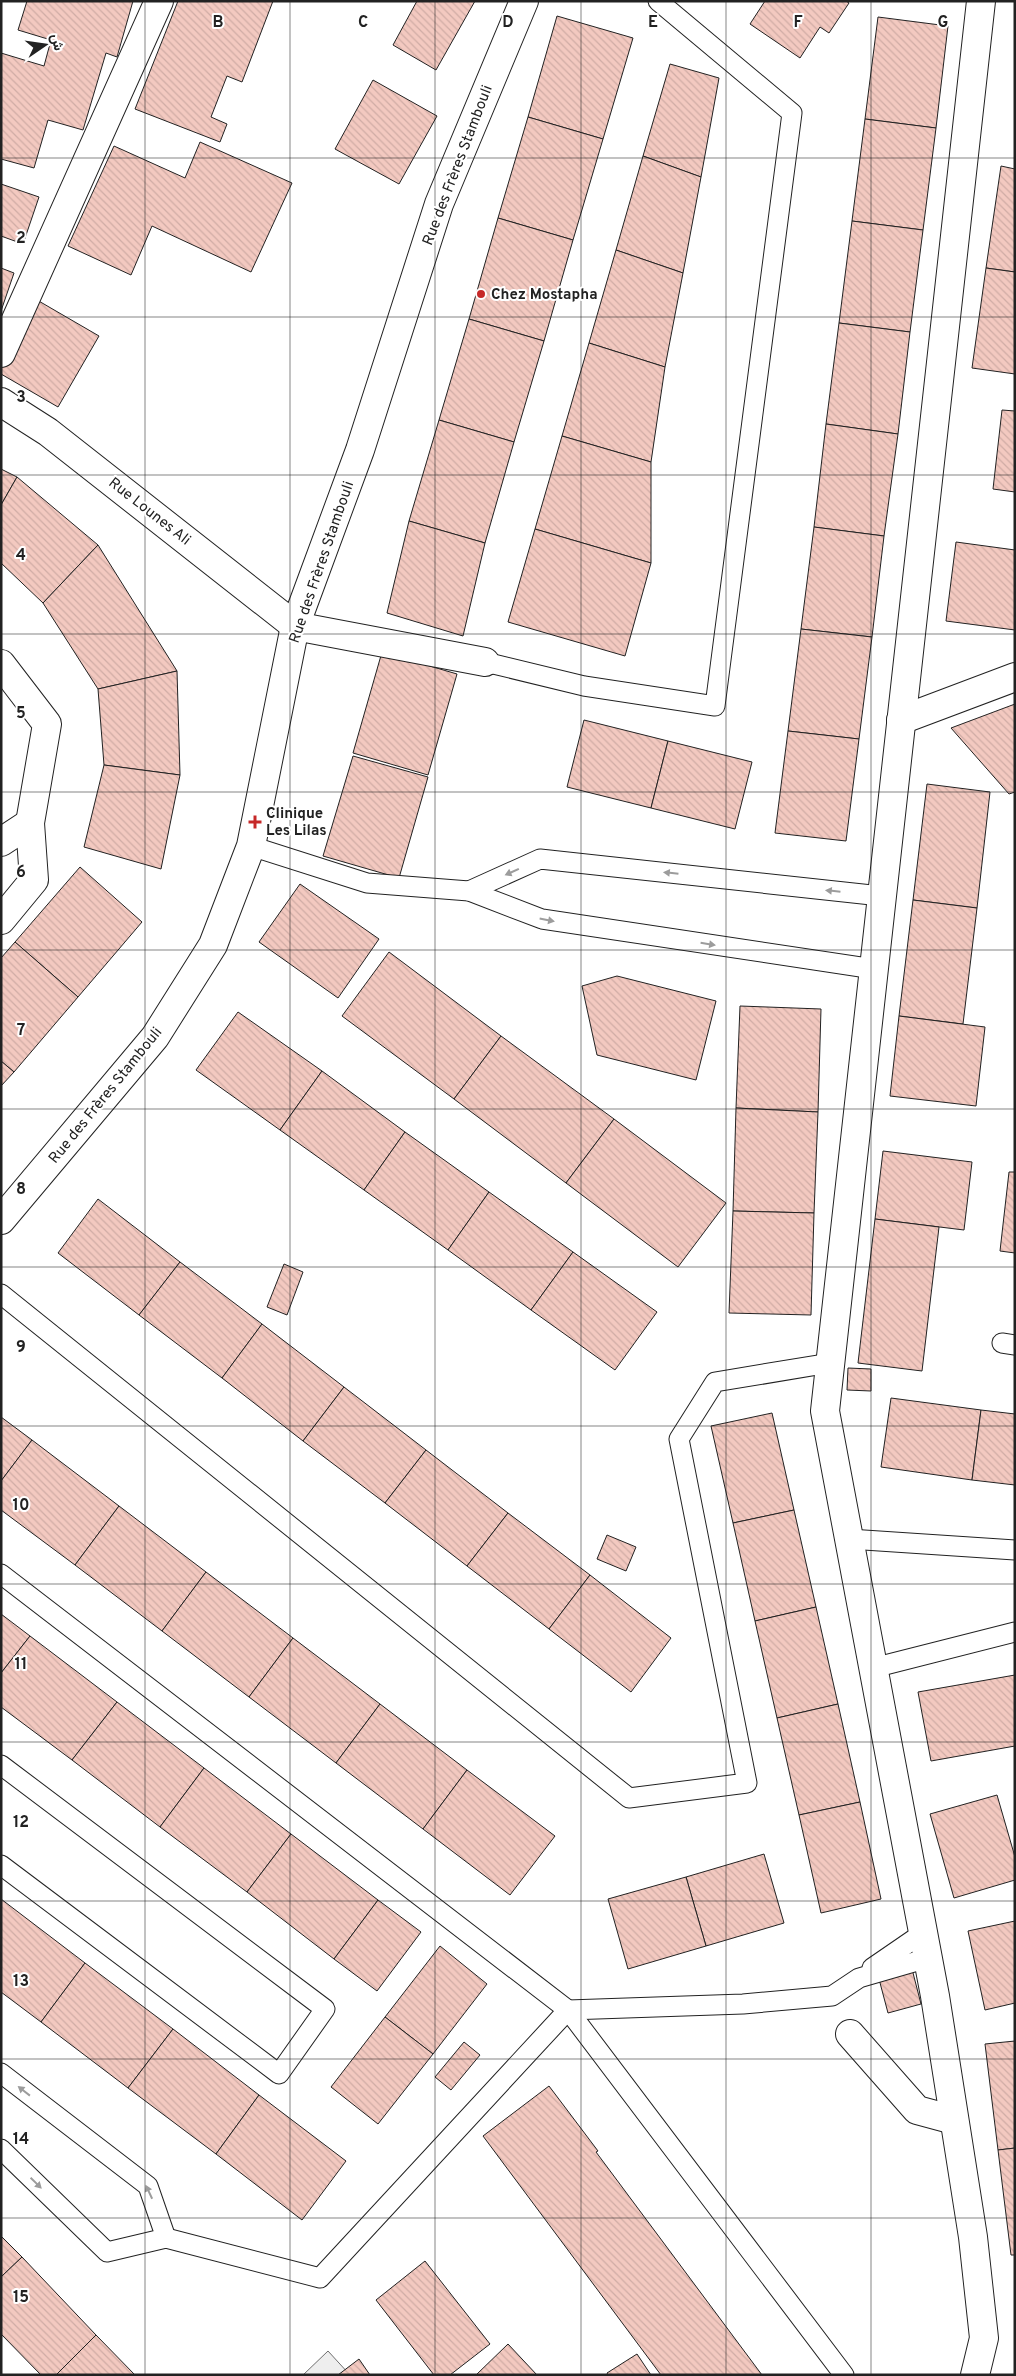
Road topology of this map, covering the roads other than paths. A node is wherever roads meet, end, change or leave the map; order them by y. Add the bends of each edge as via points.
1 (159, 1) edge
2 (524, 1) edge
3 (658, 1) edge
4 (981, 1) edge
5 (1, 353) edge
6 (1, 402) edge
7 (295, 626) junction
8 (485, 662) joint
9 (1, 664) edge
10 (1015, 676) edge
11 (901, 720) junction
12 (30, 822) junction
13 (1, 842) edge
14 (250, 846) junction
15 (469, 891) junction
16 (882, 896) junction
17 (1, 920) edge
18 (874, 969) junction
19 (1, 1220) edge
20 (1, 1294) edge
21 (830, 1363) junction
22 (849, 1539) junction
23 (1015, 1550) edge
24 (1, 1574) edge
25 (1015, 1632) edge
26 (873, 1668) junction
27 (1, 1765) edge
28 (1, 1865) edge
29 (926, 1945) junction
30 (858, 1978) junction
31 (568, 2010) junction
32 (850, 2034) dead end
33 (1, 2073) edge
34 (954, 2120) junction
35 (1, 2149) edge
36 (166, 2238) junction
37 (844, 2375) edge
38 (975, 2375) edge

1 - 5 street
2 - 7 street, Rue des Frères Stambouli via 438,204 360,450
3 - 8 lane via 792,113 715,706 584,686
4 - 11 street
6 - 7 street, Rue Lounes Ali via 63,444
7 - 8 street
7 - 14 street, Rue des Frères Stambouli
9 - 12 street via 47,724
10 - 11 street
11 - 16 street
12 - 13 street
12 - 17 street via 34,880
14 - 15 lane via 367,883
14 - 19 street, Rue des Frères Stambouli via 213,945 156,1037
16 -> 15 lane via 540,859
15 -> 18 lane via 542,919
16 - 18 street
18 - 21 street
20 - 21 lane via 628,1798 747,1783 679,1439 715,1382
21 - 22 street via 824,1411
22 - 23 lane
22 - 26 street
24 - 31 lane
25 - 26 lane
26 - 29 street
27 - 28 lane via 325,2009 279,2074
29 - 30 lane
29 - 30 lane
29 - 34 street
30 - 31 lane via 832,1996 743,2004
31 - 36 lane via 320,2278
31 - 37 lane
32 - 34 street via 917,2110
36 -> 33 lane via 148,2186
34 - 38 street via 973,2237 984,2338
35 -> 36 lane via 107,2252

